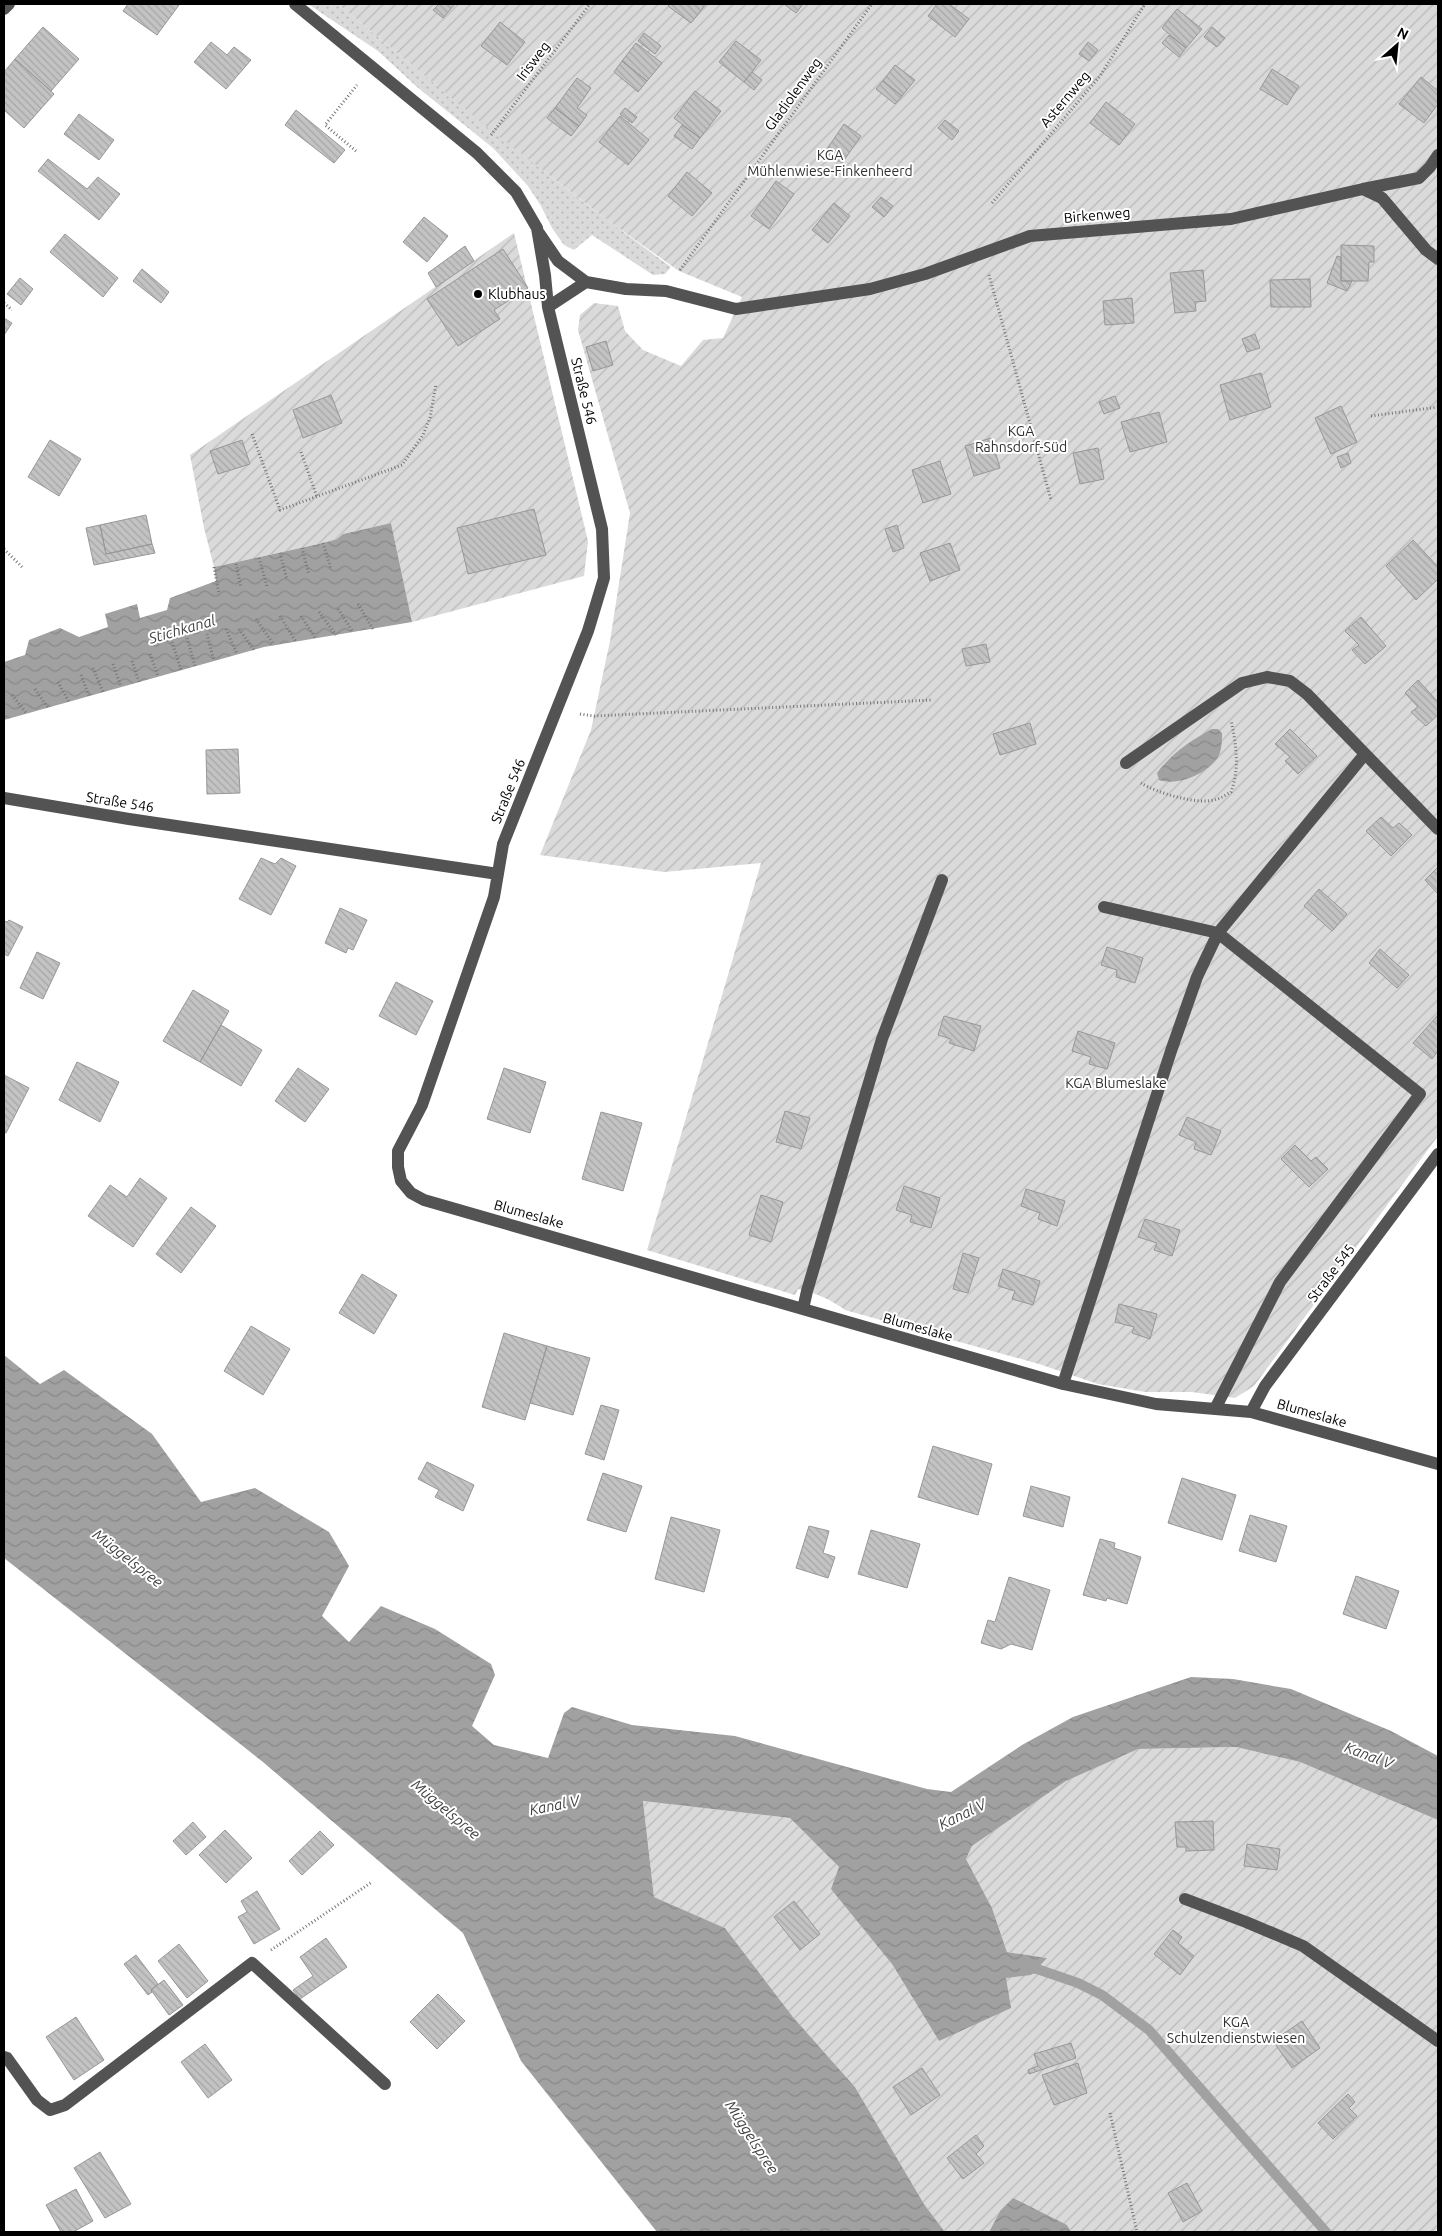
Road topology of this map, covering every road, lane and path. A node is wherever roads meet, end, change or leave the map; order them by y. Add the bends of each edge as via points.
1 (9, 4) edge
2 (296, 4) edge
3 (590, 4) edge
4 (872, 4) edge
5 (1145, 4) edge
6 (4, 9) edge
7 (358, 84) dead end
8 (493, 132) dead end
9 (356, 151) dead end
10 (1438, 155) edge
11 (1363, 189) junction
12 (992, 203) dead end
13 (536, 228) junction
14 (984, 253) junction
15 (1438, 259) edge
16 (680, 271) dead end
17 (586, 282) junction
18 (4, 303) edge
19 (548, 307) junction
20 (12, 310) dead end
21 (436, 384) dead end
22 (1438, 408) edge
23 (1371, 416) dead end
24 (252, 434) dead end
25 (301, 452) dead end
26 (317, 496) junction
27 (1052, 500) dead end
28 (323, 542) dead end
29 (302, 548) dead end
30 (4, 549) edge
31 (280, 553) dead end
32 (259, 558) dead end
33 (236, 564) dead end
34 (214, 567) dead end
35 (23, 568) dead end
36 (330, 569) dead end
37 (309, 575) dead end
38 (287, 580) dead end
39 (266, 586) dead end
40 (241, 588) dead end
41 (219, 594) dead end
42 (358, 604) dead end
43 (338, 609) dead end
44 (319, 612) dead end
45 (280, 616) dead end
46 (301, 616) dead end
47 (256, 619) dead end
48 (226, 629) dead end
49 (239, 629) dead end
50 (373, 629) dead end
51 (353, 632) dead end
52 (207, 634) dead end
53 (336, 635) dead end
54 (187, 638) dead end
55 (316, 638) dead end
56 (172, 642) dead end
57 (296, 642) dead end
58 (274, 645) dead end
59 (254, 650) dead end
60 (150, 654) dead end
61 (237, 654) dead end
62 (132, 661) dead end
63 (214, 661) dead end
64 (113, 664) dead end
65 (195, 666) dead end
66 (93, 668) dead end
67 (181, 670) dead end
68 (81, 675) dead end
69 (158, 676) dead end
70 (58, 682) dead end
71 (139, 682) dead end
72 (120, 687) dead end
73 (35, 689) dead end
74 (103, 692) dead end
75 (12, 694) dead end
76 (1225, 695) junction
77 (89, 696) dead end
78 (932, 700) dead end
79 (69, 702) dead end
80 (48, 708) dead end
81 (557, 712) junction
82 (26, 714) dead end
83 (1365, 754) junction
84 (1126, 764) joint
85 (4, 798) edge
86 (1438, 830) edge
87 (498, 874) junction
88 (942, 880) dead end
89 (1104, 907) dead end
90 (1218, 933) junction
91 (1438, 1154) edge
92 (401, 1181) joint
93 (803, 1309) junction
94 (1063, 1384) junction
95 (1215, 1409) junction
96 (1251, 1412) junction
97 (1438, 1464) edge
98 (372, 1882) dead end
99 (1185, 1899) dead end
100 (252, 1963) junction
101 (1438, 2041) edge
102 (4, 2057) edge
103 (385, 2084) dead end
104 (1110, 2113) dead end
105 (1138, 2232) edge

1 - 6 street
2 - 13 street, Straße 546 via 477,153 516,192
3 - 8 path, Irisweg
4 - 16 path, Gladiolenweg
5 - 12 path, Asternweg via 1100,76
7 - 9 path via 325,125
10 - 11 street, Birkenweg via 1419,178
11 - 14 street, Birkenweg via 1231,219 1030,236
11 - 15 street via 1382,198 1426,250
13 - 17 street via 558,261
13 - 19 street, Straße 546
14 - 17 street, Birkenweg via 870,289 736,309 666,291
14 - 27 path
17 - 19 street
18 - 20 path
19 - 81 street, Straße 546 via 602,529 604,578
21 - 26 path via 426,427 402,465
22 - 23 path
24 - 26 path via 280,510
25 - 26 path
28 - 36 path
29 - 37 path
30 - 35 path
31 - 38 path
32 - 39 path
33 - 40 path
34 - 41 path
42 - 50 path
43 - 51 path
44 - 53 path
45 - 57 path
46 - 55 path
47 - 58 path
48 - 61 path
49 - 59 path
52 - 63 path
54 - 65 path
56 - 67 path
60 - 69 path
62 - 71 path
64 - 72 path
66 - 74 path
68 - 77 path
70 - 79 path
73 - 80 path
75 - 82 path
76 - 83 street via 1242,683 1267,677 1290,681 1307,694
76 - 84 street
76 - 84 path via 1236,755 1237,777 1231,792 1216,800 1192,800 1168,794 1126,774
78 - 81 path via 594,716
81 - 87 street, Straße 546 via 503,844
83 - 86 street
83 - 90 street
85 - 87 street, Straße 546
87 - 92 street, Straße 546 via 494,897 422,1105 398,1151
88 - 93 street via 882,1039
89 - 90 street
90 - 94 street via 1197,977 1171,1051
90 - 95 street via 1420,1094 1280,1282
91 - 96 street, Straße 545 via 1265,1386
92 - 93 street, Blumeslake via 411,1193 424,1200
93 - 94 street, Blumeslake
94 - 95 street, Blumeslake via 1156,1404
95 - 96 street, Blumeslake
96 - 97 street, Blumeslake
98 - 100 path
99 - 101 street via 1303,1946
100 - 102 street via 65,2105 50,2110 37,2100
100 - 103 street
104 - 105 path

